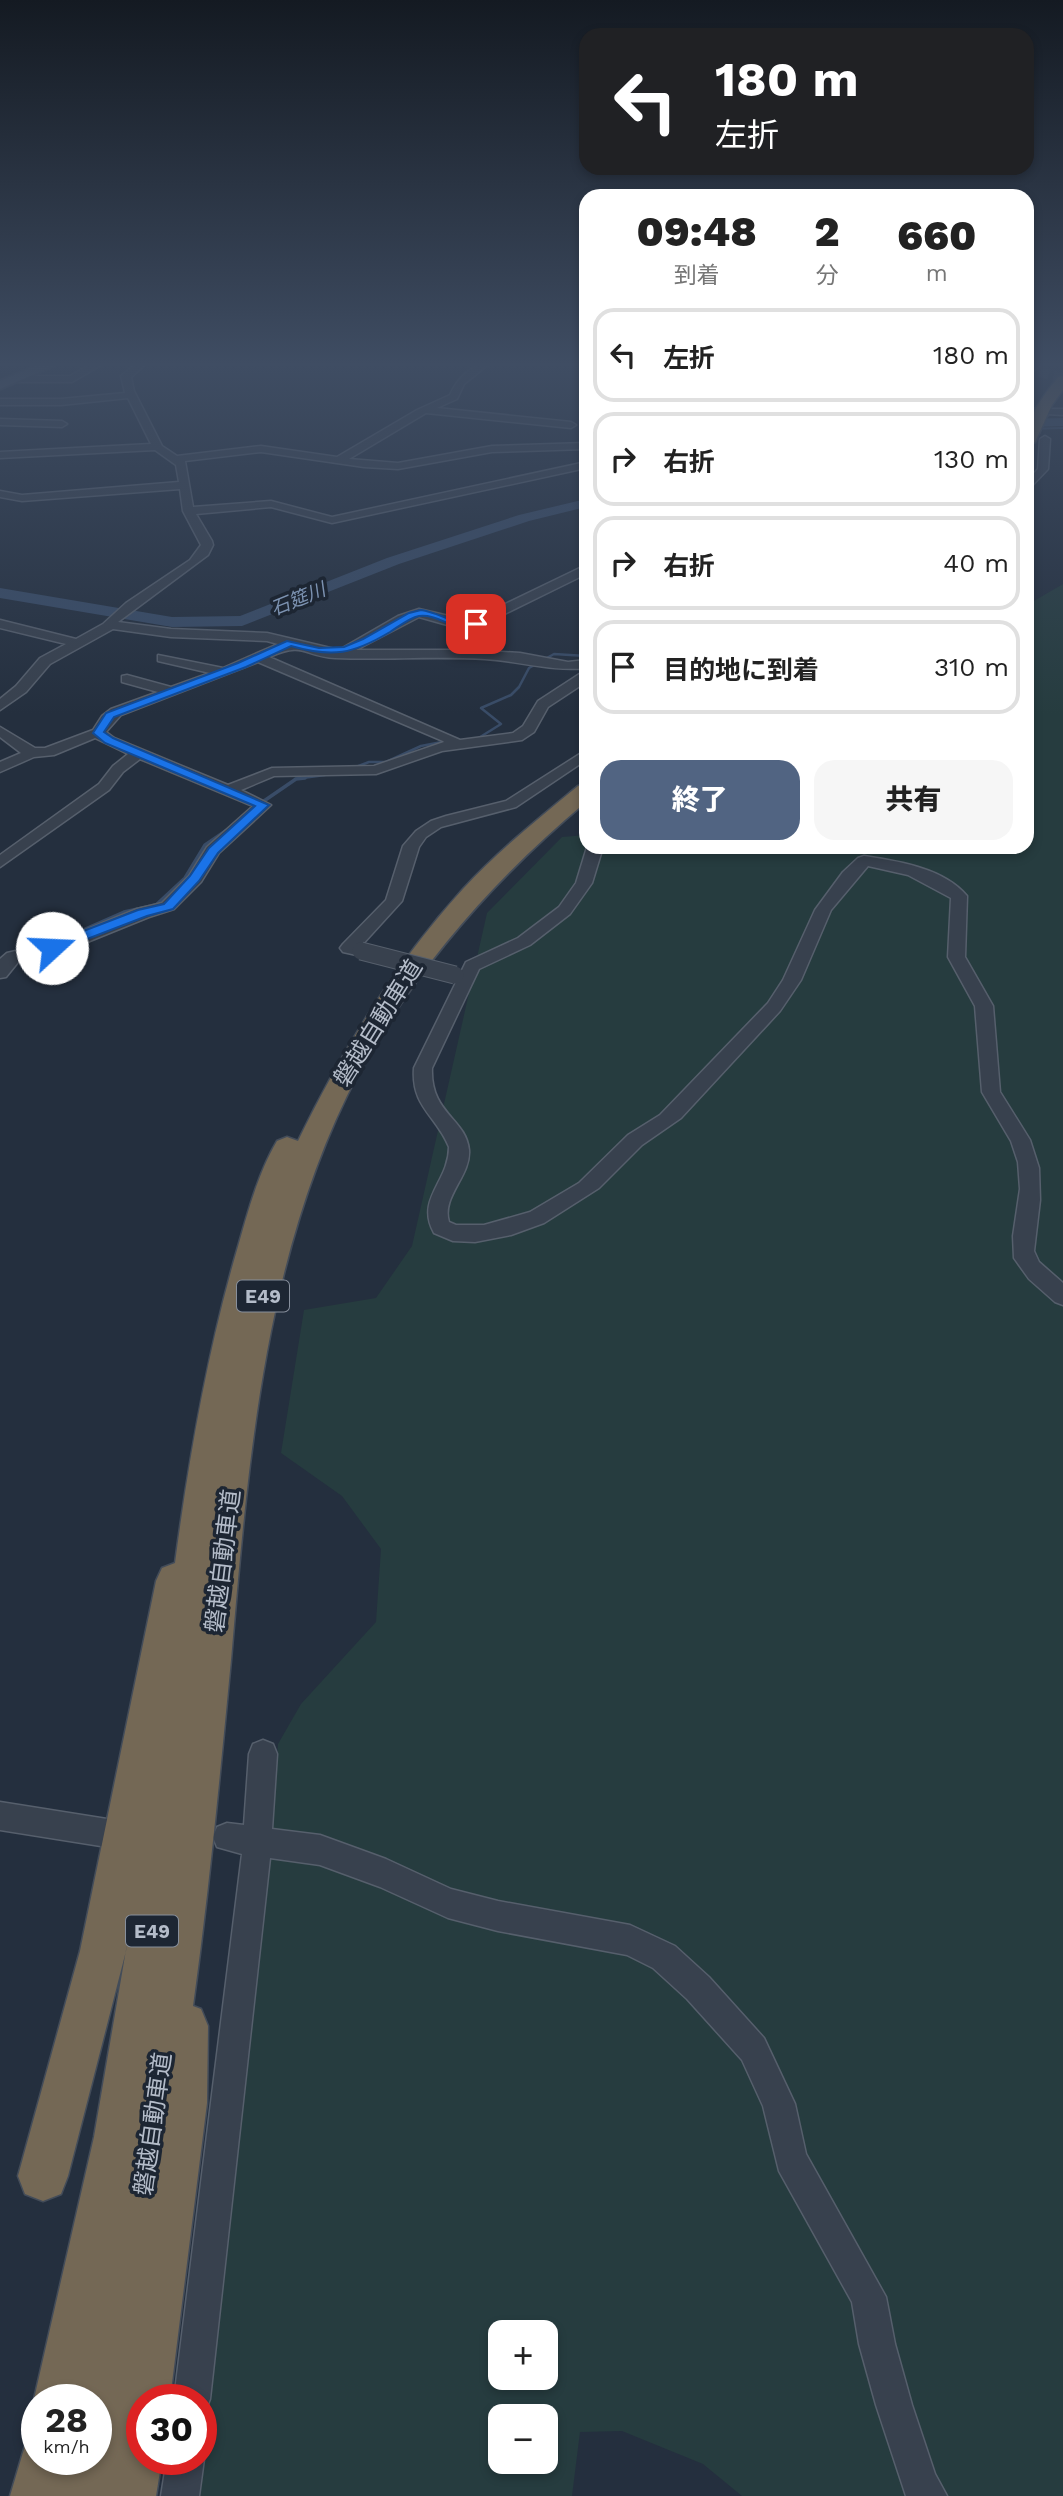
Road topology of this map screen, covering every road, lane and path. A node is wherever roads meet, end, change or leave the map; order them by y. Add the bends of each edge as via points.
1 (184, 480) edge
2 (515, 480) edge
3 (185, 485) junction
4 (0, 494) edge
5 (189, 511) junction
6 (579, 572) edge
7 (109, 623) junction
8 (0, 624) edge
9 (77, 643) junction
10 (290, 643) junction
11 (319, 651) junction
12 (163, 658) dead end
13 (260, 658) junction
14 (579, 664) edge
15 (224, 672) junction
16 (127, 679) dead end
17 (579, 681) edge
18 (173, 692) junction
19 (0, 706) edge
20 (0, 731) edge
21 (98, 733) junction
22 (456, 744) junction
23 (32, 753) junction
24 (139, 753) junction
25 (579, 759) edge
26 (0, 768) edge
27 (579, 781) edge
28 (227, 791) junction
29 (579, 797) edge
30 (592, 854) edge
31 (0, 862) edge
32 (0, 973) edge
33 (461, 977) junction
34 (1063, 1296) edge
35 (207, 1458) junction
36 (263, 1754) dead end
37 (0, 1816) edge
38 (107, 1833) dead end
39 (242, 1839) junction
40 (185, 1902) junction
41 (43, 2176) dead end
42 (64, 2384) edge
43 (106, 2384) edge
44 (146, 2384) edge
45 (193, 2384) edge
46 (43, 2475) edge
47 (88, 2475) edge
48 (131, 2475) edge
49 (183, 2475) edge
50 (37, 2496) edge
51 (83, 2496) edge
52 (128, 2496) edge
53 (180, 2496) edge
54 (928, 2496) edge

1 - 3 street
2 - 5 street via 332,520 271,504
3 - 4 street via 22,498
3 - 5 street
5 - 7 street via 206,542 204,554
6 - 11 street via 472,625 416,614 356,646
7 - 9 street
7 - 10 street
8 - 9 street
9 - 19 street via 45,661
10 - 11 street
10 - 13 street
11 - 14 street via 494,655
12 - 15 street
13 - 15 street
13 - 22 street
15 - 18 street
16 - 18 street
17 - 22 street via 543,704 536,720 521,735
18 - 21 street via 112,714
20 - 23 street
21 - 23 street
21 - 24 street
22 - 28 street via 421,751 376,770 272,772
23 - 26 street
24 - 28 street
24 - 31 street via 104,787
25 - 33 street, bridge via 511,804 451,819 421,834 411,846 394,901 349,948
27 - 35 highway, 磐越自動車道 / E49 via 517,828 431,913 372,989 321,1074 295,1129 254,1241 223,1365
28 - 32 street via 263,805 213,850 195,879 169,906 64,945 13,957
29 - 40 highway, 磐越自動車道 / E49 via 479,884 391,994 342,1077 293,1191 248,1366
30 - 33 street via 585,880 572,901 544,929 523,944 478,961
33 - 34 street via 421,1077 432,1111 459,1146 458,1162 437,1208 439,1224 454,1234 508,1229 544,1214 585,1189 634,1141 667,1119 772,1010 788,987 822,913 846,877 864,861 929,877 959,896 958,962 984,1006 991,1090 1000,1114 1027,1156 1030,1201 1023,1226 1024,1257
35 - 41 highway via 170,1600 103,1951
35 - 42 highway, 磐越自動車道 / E49 via 146,1978 107,2190
36 - 39 street via 258,1802
37 - 38 street
39 - 45 street
39 - 54 street via 320,1850 448,1903 630,1940 664,1957 698,1988 753,2049 779,2104 791,2159 869,2297 894,2405
40 - 43 highway, 磐越自動車道 / E49 via 144,2188
40 - 44 highway via 183,2103
46 - 50 highway
47 - 51 highway
48 - 52 highway
49 - 53 street

